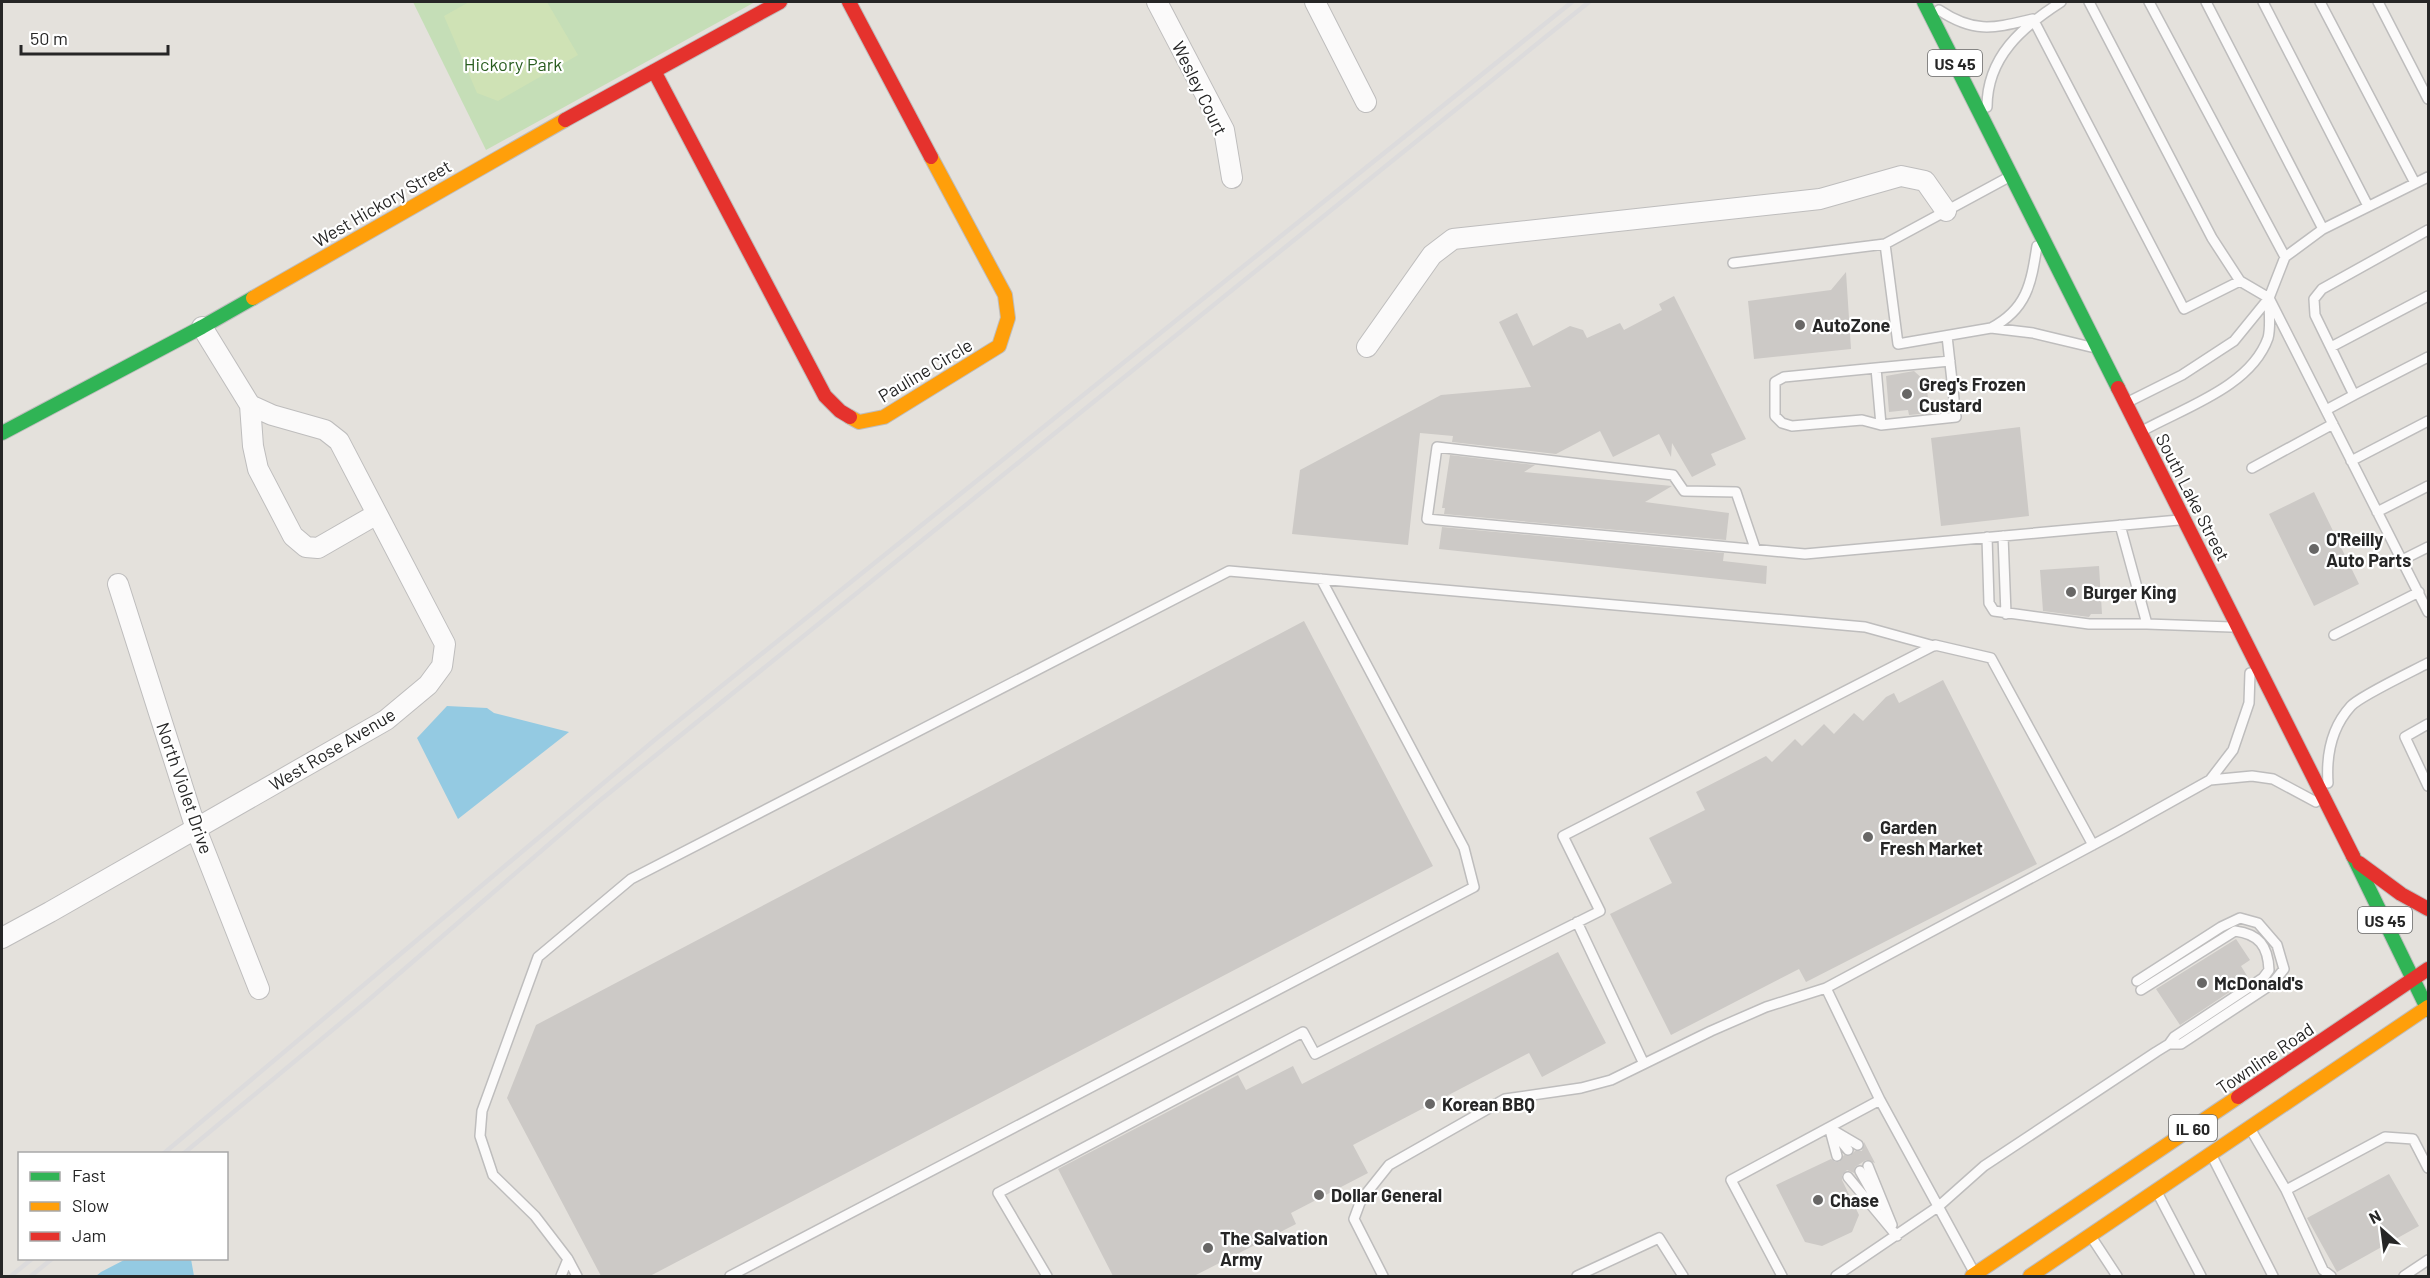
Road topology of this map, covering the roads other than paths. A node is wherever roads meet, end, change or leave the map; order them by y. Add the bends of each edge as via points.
1 (780, 2) edge
2 (849, 2) edge
3 (1157, 2) edge
4 (1315, 2) edge
5 (1926, 2) edge
6 (2061, 2) edge
7 (2089, 2) edge
8 (2149, 2) edge
9 (2206, 2) edge
10 (2264, 2) edge
11 (2320, 2) edge
12 (2378, 2) edge
13 (2033, 19) junction
14 (654, 71) junction
15 (2428, 99) edge
16 (1366, 102) dead end
17 (1986, 125) junction
18 (2012, 175) junction
19 (2428, 177) edge
20 (1232, 178) dead end
21 (2415, 183) junction
22 (2368, 207) junction
23 (1946, 211) junction
24 (2323, 229) junction
25 (2428, 230) edge
26 (2040, 231) junction
27 (1885, 244) junction
28 (2285, 257) junction
29 (1733, 263) dead end
30 (2240, 281) junction
31 (2428, 297) edge
32 (2269, 298) junction
33 (202, 327) junction
34 (1991, 328) junction
35 (1947, 336) junction
36 (1367, 347) dead end
37 (2331, 347) junction
38 (2098, 348) junction
39 (2428, 357) edge
40 (1950, 361) junction
41 (1876, 368) junction
42 (2354, 395) junction
43 (2125, 404) junction
44 (250, 405) junction
45 (2326, 410) junction
46 (2428, 421) edge
47 (2333, 424) junction
48 (1881, 425) junction
49 (2, 433) edge
50 (2140, 433) junction
51 (2351, 461) junction
52 (2252, 468) dead end
53 (2428, 486) edge
54 (2378, 512) junction
55 (377, 514) junction
56 (2185, 520) junction
57 (2120, 525) junction
58 (2003, 536) junction
59 (1987, 537) junction
60 (2428, 547) edge
61 (1755, 548) junction
62 (2402, 560) junction
63 (1321, 579) junction
64 (118, 584) dead end
65 (2418, 592) junction
66 (2428, 610) edge
67 (2006, 614) junction
68 (2147, 624) junction
69 (2238, 627) junction
70 (2334, 635) dead end
71 (1934, 646) junction
72 (2251, 653) junction
73 (2428, 663) edge
74 (2428, 724) edge
75 (2210, 780) junction
76 (2428, 786) edge
77 (2330, 810) junction
78 (196, 829) junction
79 (2093, 845) junction
80 (2355, 860) junction
81 (2428, 909) edge
82 (1577, 922) junction
83 (3, 931) edge
84 (2428, 969) edge
85 (2414, 979) junction
86 (1826, 988) junction
87 (259, 989) dead end
88 (2428, 1008) edge
89 (2169, 1044) junction
90 (1644, 1064) junction
91 (1880, 1100) junction
92 (1829, 1128) junction
93 (2250, 1128) junction
94 (1858, 1145) dead end
95 (1848, 1150) dead end
96 (2211, 1154) junction
97 (1837, 1156) dead end
98 (2428, 1168) edge
99 (1864, 1169) dead end
100 (1848, 1177) dead end
101 (2286, 1190) junction
102 (2157, 1191) junction
103 (1939, 1206) junction
104 (1897, 1236) junction
105 (2091, 1237) junction
106 (568, 1259) junction
107 (2428, 1260) edge
108 (561, 1276) edge
109 (578, 1276) edge
110 (730, 1276) edge
111 (1047, 1276) edge
112 (1383, 1276) edge
113 (1577, 1276) edge
114 (1683, 1276) edge
115 (1782, 1276) edge
116 (1836, 1276) edge
117 (1975, 1276) edge
118 (2030, 1276) edge
119 (2117, 1276) edge
120 (2201, 1276) edge
121 (2273, 1276) edge
122 (2331, 1276) edge
123 (2404, 1276) edge

1 - 14 main road, West Hickory Street
2 - 14 main road, Pauline Circle via 1005,295 1008,318 999,346 884,417 859,422 825,396
3 - 20 street, Wesley Court via 1224,130
4 - 16 street
5 - 13 lane via 1960,22 1991,29
5 - 17 main road, South Lake Street / US 45
6 - 13 lane
7 - 30 lane via 2212,238
8 - 28 lane
9 - 24 lane
10 - 22 lane
11 - 21 lane
12 - 15 lane
13 - 17 lane via 1998,60 1987,102
13 - 30 lane via 2184,309
14 - 33 main road, West Hickory Street
17 - 18 main road, South Lake Street / US 45
18 - 23 lane
18 - 26 main road, South Lake Street / US 45
19 - 21 lane
21 - 22 lane
22 - 24 lane
23 - 27 lane
23 - 36 street via 1925,181 1901,176 1820,200 1454,239 1432,255
24 - 28 lane
25 - 37 lane via 2322,289 2314,299 2315,315
26 - 34 lane via 2033,273 2023,300 2009,319
26 - 38 main road, South Lake Street / US 45
27 - 29 lane
27 - 35 lane via 1898,344
28 - 32 lane
30 - 32 lane
31 - 37 lane
32 - 43 lane via 2234,341 2182,375
32 - 45 lane
32 - 50 lane via 2269,335 2260,356 2238,380
33 - 44 street
33 - 49 main road, West Hickory Street
34 - 35 lane
34 - 38 lane
35 - 40 lane
37 - 42 lane
38 - 43 main road, South Lake Street / US 45
39 - 42 lane
40 - 41 lane
40 - 48 lane via 1956,417
41 - 48 lane
41 - 48 lane via 1784,377 1775,382 1775,416 1792,426 1862,420
42 - 45 lane
43 - 50 main road, South Lake Street / US 45
44 - 55 street, West Rose Avenue via 332,434
44 - 55 street via 258,469 292,536 306,547 318,548
45 - 47 lane
46 - 51 lane
47 - 51 lane
47 - 52 lane
50 - 56 main road, South Lake Street / US 45
51 - 54 lane
53 - 54 lane
54 - 62 lane
55 - 78 street, West Rose Avenue via 445,644 442,666 428,685 386,720
56 - 57 lane
56 - 69 main road, South Lake Street / US 45
57 - 58 lane
57 - 68 lane
58 - 59 lane
58 - 67 lane
59 - 61 lane via 1805,554
59 - 67 lane via 1989,603 1994,611
60 - 62 lane
61 - 61 lane via 1427,519 1437,447 1673,475 1684,491 1736,492
62 - 65 lane
63 - 71 lane via 1864,627
63 - 106 lane via 1229,571 631,879 538,957 482,1111 480,1136 493,1175 535,1216
63 - 110 lane via 1464,848 1474,887
64 - 78 street, North Violet Drive
65 - 66 lane
65 - 70 lane
67 - 68 lane via 2089,624
68 - 69 lane
69 - 72 main road, South Lake Street / US 45
71 - 79 lane via 1991,658
71 - 82 lane via 1563,836 1600,911
72 - 75 lane via 2246,712 2233,750
72 - 77 main road, South Lake Street / US 45
73 - 77 lane via 2352,704 2335,731 2326,760
74 - 76 lane via 2405,737
75 - 77 lane via 2252,776 2273,779
75 - 79 lane
77 - 80 main road, South Lake Street / US 45
78 - 83 street, West Rose Avenue
78 - 87 street, North Violet Drive
79 - 86 lane
80 - 81 main road
80 - 85 main road, South Lake Street / US 45
82 - 90 lane
82 - 111 lane via 1315,1054 1303,1032 998,1193
84 - 85 main road, Townline Road / IL 60
85 - 88 main road, South Lake Street / US 45
85 - 117 main road, Townline Road / IL 60
86 - 90 lane via 1766,1007
86 - 91 lane
88 - 93 main road, IL 60
89 - 89 lane via 2181,1044 2271,984 2284,969 2277,945 2258,923 2240,918 2221,927 2139,985 2235,931 2250,933 2261,941 2269,964 2263,978 2174,1036
89 - 103 lane via 1984,1166
90 - 112 lane via 1611,1080 1581,1088 1505,1099 1389,1165 1361,1200 1354,1219
91 - 92 lane
91 - 103 lane
92 - 94 lane
92 - 95 lane
92 - 97 lane
92 - 115 lane via 1731,1180
93 - 96 main road, IL 60
93 - 101 lane
96 - 102 main road, IL 60
96 - 121 lane
98 - 101 lane via 2413,1139 2385,1137
99 - 104 lane
100 - 104 lane
101 - 122 lane via 2323,1270
102 - 105 main road, IL 60
102 - 120 lane
103 - 104 lane
103 - 117 lane
104 - 116 lane
105 - 118 main road, IL 60
105 - 119 lane
106 - 108 lane
106 - 109 lane
107 - 123 lane
113 - 114 lane via 1659,1238

